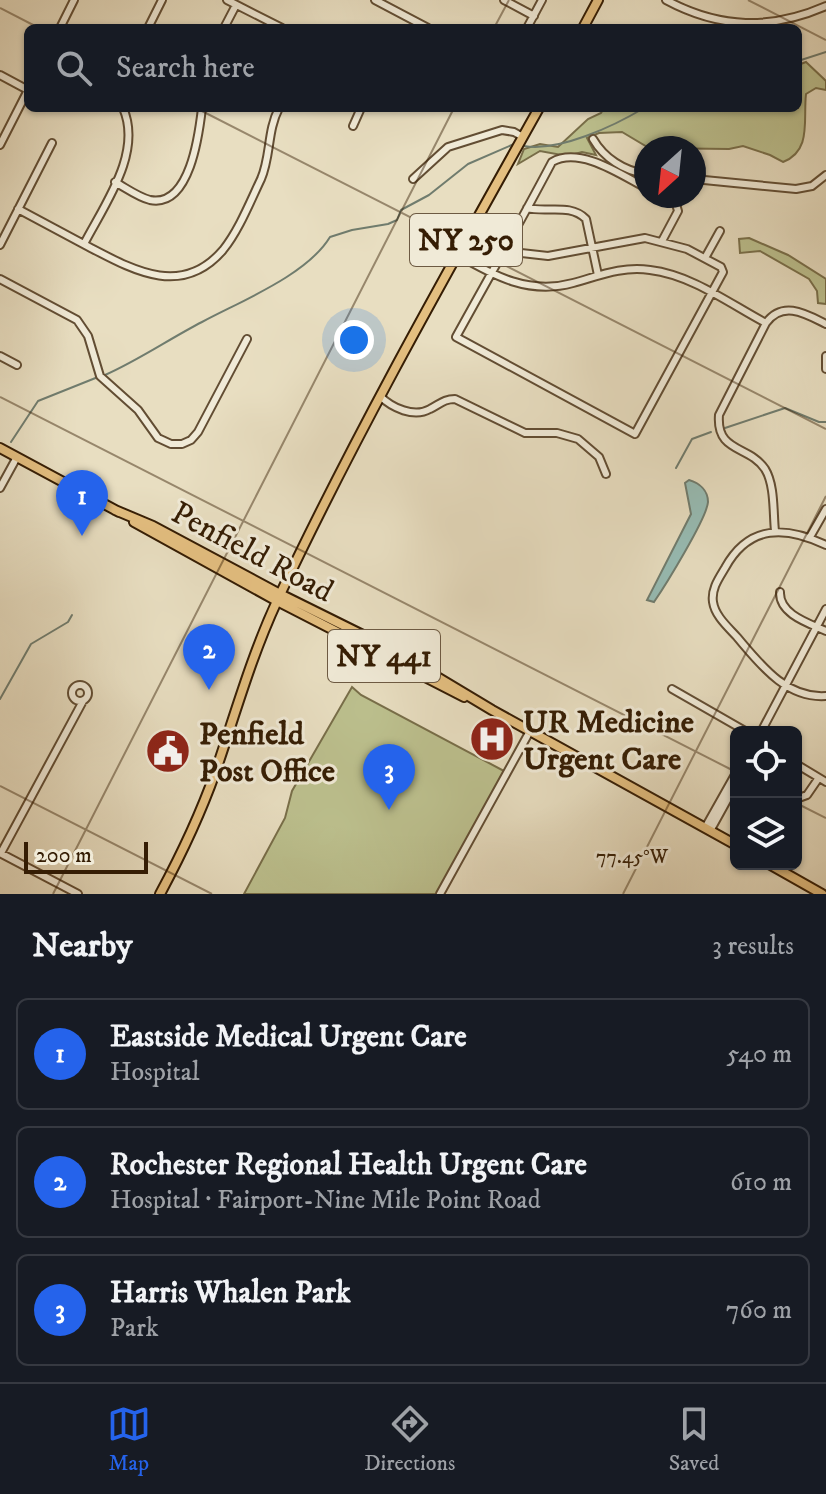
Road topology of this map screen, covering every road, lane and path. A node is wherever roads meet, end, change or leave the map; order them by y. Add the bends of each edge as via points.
1 (74, 0) edge
2 (162, 0) edge
3 (227, 0) edge
4 (375, 0) edge
5 (504, 0) edge
6 (542, 0) edge
7 (598, 0) edge
8 (666, 0) edge
9 (236, 5) junction
10 (826, 6) edge
11 (534, 16) junction
12 (62, 24) edge
13 (150, 24) edge
14 (226, 24) edge
15 (274, 24) edge
16 (420, 24) edge
17 (529, 24) edge
18 (585, 24) edge
19 (738, 24) edge
20 (753, 24) edge
21 (0, 75) edge
22 (24, 88) edge
23 (24, 98) edge
24 (124, 112) edge
25 (202, 112) edge
26 (277, 112) edge
27 (359, 112) edge
28 (537, 112) edge
29 (353, 126) dead end
30 (523, 137) junction
31 (593, 139) dead end
32 (52, 143) dead end
33 (0, 145) edge
34 (634, 171) edge
35 (413, 179) dead end
36 (706, 180) edge
37 (824, 181) edge
38 (115, 182) junction
39 (634, 182) edge
40 (527, 208) junction
41 (677, 208) edge
42 (18, 209) junction
43 (720, 231) dead end
44 (662, 241) junction
45 (84, 244) junction
46 (0, 245) edge
47 (592, 246) junction
48 (503, 251) junction
49 (458, 255) junction
50 (705, 258) junction
51 (490, 274) junction
52 (598, 275) junction
53 (0, 279) edge
54 (712, 294) junction
55 (766, 323) junction
56 (826, 324) edge
57 (247, 339) dead end
58 (0, 356) edge
59 (826, 356) edge
60 (17, 365) dead end
61 (826, 369) edge
62 (380, 396) junction
63 (0, 448) edge
64 (17, 457) junction
65 (606, 474) dead end
66 (0, 488) edge
67 (826, 509) edge
68 (775, 531) junction
69 (810, 537) junction
70 (826, 545) edge
71 (780, 592) dead end
72 (278, 598) junction
73 (826, 609) edge
74 (817, 627) junction
75 (826, 631) edge
76 (785, 685) junction
77 (672, 689) dead end
78 (826, 696) edge
79 (83, 701) dead end
80 (737, 726) edge
81 (764, 726) edge
82 (530, 731) junction
83 (802, 768) edge
84 (822, 780) edge
85 (730, 785) edge
86 (730, 794) edge
87 (799, 798) edge
88 (708, 829) junction
89 (730, 842) edge
90 (0, 853) edge
91 (780, 870) edge
92 (78, 894) edge
93 (160, 894) edge
94 (440, 894) edge
95 (822, 894) edge

1 - 12 street
2 - 13 street
3 - 9 street
4 - 16 street
5 - 11 street
6 - 11 street
7 - 18 main road
8 - 19 street via 710,19
9 - 14 street
9 - 15 street
10 - 20 street via 784,21
11 - 17 street
21 - 22 street
23 - 33 street
24 - 38 street via 129,144
25 - 38 street via 197,148 175,193 150,200
26 - 45 street via 261,178 228,243 207,264 177,276 150,275
27 - 29 street
28 - 30 main road, NY 250
30 - 35 street via 502,130 448,147
30 - 49 main road, NY 250
31 - 34 street via 607,158
32 - 42 street
36 - 37 street via 796,189
38 - 45 street
39 - 40 street via 593,160 558,158
40 - 47 street via 580,213
40 - 48 street
41 - 44 street
42 - 45 street
42 - 46 street
43 - 50 street
44 - 47 street via 645,238
44 - 50 street
47 - 48 street via 548,256
47 - 52 street
48 - 51 street
49 - 51 street
49 - 62 main road, NY 250
50 - 54 street via 723,272
51 - 52 street via 543,287
51 - 54 street via 456,337 635,434
52 - 54 street via 650,270
53 - 57 street via 77,320 88,336 100,376 138,410 155,435 171,444 186,442 198,432
54 - 55 street
55 - 56 street via 774,314 792,309
55 - 68 street via 718,420 724,440 765,469
58 - 60 street
59 - 61 street
62 - 65 street via 424,412 455,399 525,433 569,435 589,446
62 - 72 main road, NY 250
63 - 64 main road, Penfield Road / NY 441
64 - 66 street
64 - 72 main road, Penfield Road / NY 441 via 164,531
67 - 69 street
68 - 69 street
68 - 76 street via 739,549 713,597 718,615 765,670
69 - 70 street
71 - 74 street via 788,612
72 - 82 main road, Penfield Road / NY 441 via 387,647
72 - 93 main road, NY 250 via 215,773
73 - 74 street
74 - 75 street
74 - 76 street
76 - 78 street
76 - 81 street
77 - 80 street
79 - 90 street
82 - 88 main road, Penfield Road / NY 441
82 - 94 street
83 - 84 street
84 - 87 street
85 - 88 street
86 - 88 street
88 - 89 main road, Penfield Road / NY 441
90 - 92 street
91 - 95 main road

